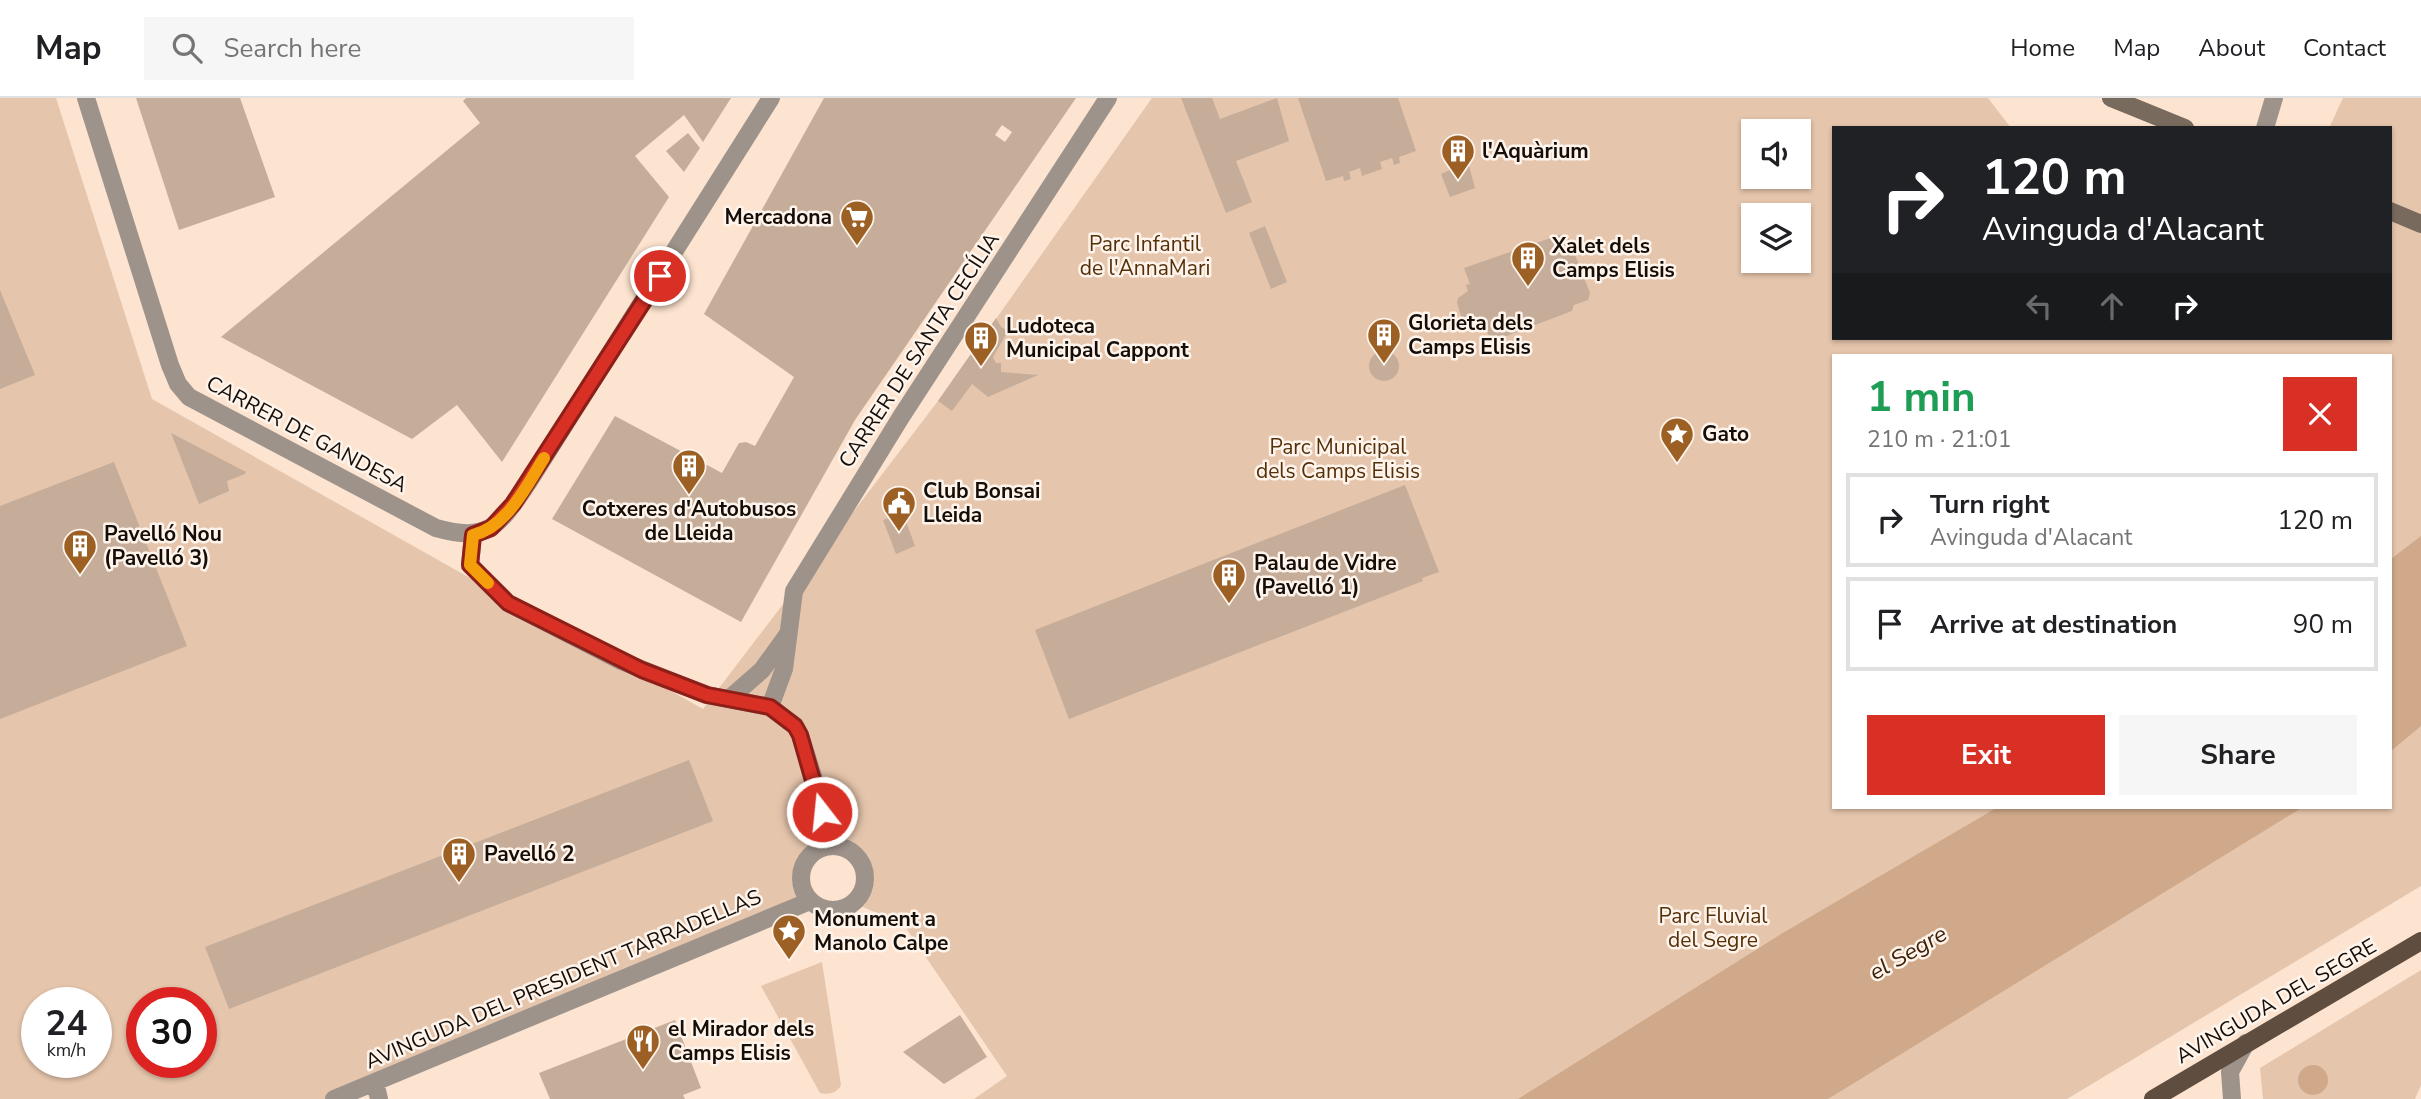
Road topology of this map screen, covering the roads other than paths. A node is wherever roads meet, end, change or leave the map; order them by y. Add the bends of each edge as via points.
1 (86, 98) edge
2 (771, 98) edge
3 (1108, 98) edge
4 (2274, 98) edge
5 (2115, 99) edge
6 (2180, 126) edge
7 (2266, 126) edge
8 (2392, 212) edge
9 (2421, 224) edge
10 (469, 535) junction
11 (788, 634) junction
12 (729, 699) junction
13 (770, 707) junction
14 (835, 846) junction
15 (810, 901) junction
16 (2421, 941) edge
17 (2246, 1043) junction
18 (377, 1090) edge
19 (334, 1099) edge
20 (2153, 1099) edge
21 (2232, 1099) edge

1 - 10 street, CARRER DE GANDESA via 170,365 189,397 436,528
2 - 10 street via 528,483 497,522
3 - 11 street, CARRER DE SANTA CECÍLIA via 794,591
4 - 7 street
5 - 6 main road
8 - 9 main road
10 - 12 street via 470,565 508,603 621,661 707,695
11 - 12 street, CARRER DE SANTA CECÍLIA via 762,670
11 - 13 street, CARRER DE SANTA CECÍLIA via 784,668
12 - 13 street
13 - 14 street via 800,735
14 - 15 street via 817,850 803,865 801,883
14 - 15 street via 851,851 862,863 861,894 854,903 837,910
15 - 18 street, AVINGUDA DEL PRESIDENT TARRADELLAS
16 - 17 main road, AVINGUDA DEL SEGRE
17 - 20 main road, AVINGUDA DEL SEGRE
17 - 21 street via 2230,1072
18 - 19 street, AVINGUDA DEL PRESIDENT TARRADELLAS

